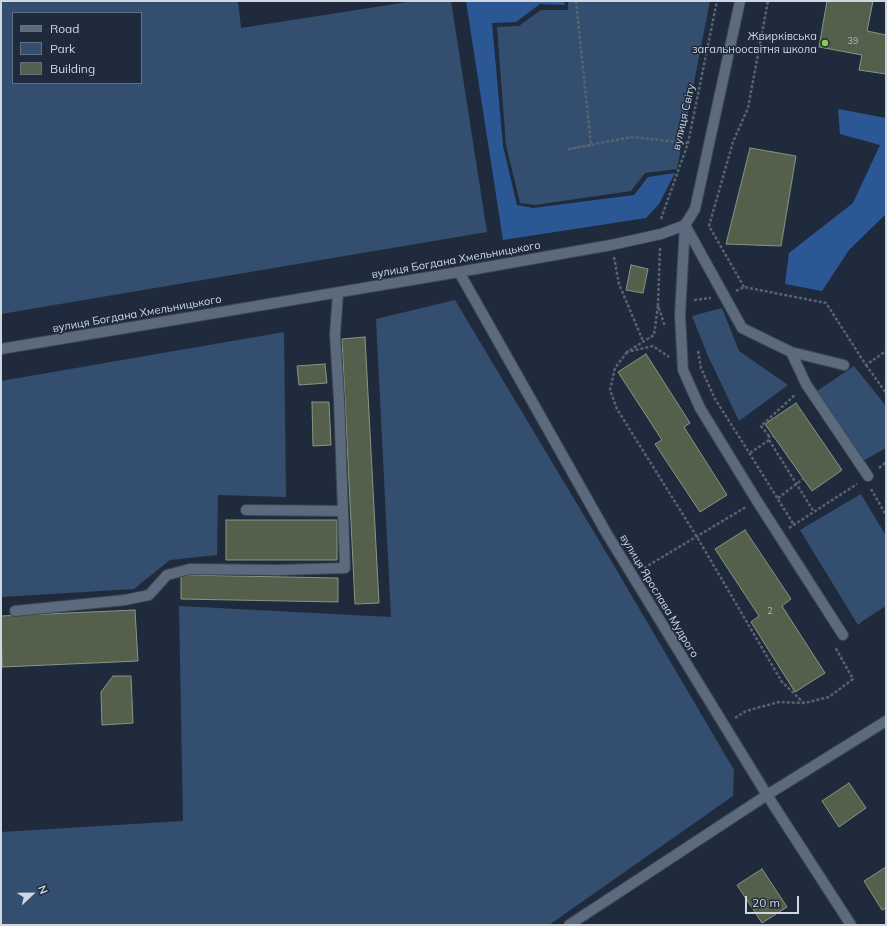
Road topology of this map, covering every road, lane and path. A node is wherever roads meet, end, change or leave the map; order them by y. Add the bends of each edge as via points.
1 (576, 1) edge
2 (717, 1) edge
3 (740, 1) edge
4 (768, 1) edge
5 (688, 143) junction
6 (685, 225) junction
7 (661, 234) junction
8 (611, 245) junction
9 (459, 272) junction
10 (338, 292) junction
11 (724, 297) junction
12 (681, 301) junction
13 (658, 306) dead end
14 (643, 341) junction
15 (1, 349) edge
16 (697, 350) dead end
17 (627, 352) junction
18 (791, 352) junction
19 (886, 352) edge
20 (672, 359) dead end
21 (844, 365) dead end
22 (866, 365) junction
23 (806, 384) junction
24 (886, 393) edge
25 (769, 436) junction
26 (773, 436) dead end
27 (769, 440) junction
28 (750, 453) junction
29 (886, 462) edge
30 (866, 477) junction
31 (803, 478) dead end
32 (797, 484) junction
33 (778, 498) junction
34 (757, 501) junction
35 (246, 510) dead end
36 (343, 511) junction
37 (814, 512) junction
38 (886, 515) edge
39 (794, 525) junction
40 (779, 535) junction
41 (697, 536) junction
42 (632, 575) junction
43 (15, 611) dead end
44 (843, 635) dead end
45 (832, 642) dead end
46 (804, 703) junction
47 (886, 721) edge
48 (724, 724) junction
49 (767, 795) junction
50 (569, 925) edge
51 (851, 925) edge

1 - 5 path via 591,145 569,149 632,137
2 - 5 path, вулиця Світу
3 - 6 street via 700,186 694,209
4 - 22 path via 748,108 733,142 709,226 744,286 826,302
5 - 7 path, вулиця Світу via 661,218
6 - 7 street, вулиця Богдана Хмельницького
6 - 11 street
6 - 12 street
7 - 8 street, вулиця Богдана Хмельницького
8 - 9 street, вулиця Богдана Хмельницького
8 - 14 path via 619,284
9 - 10 street, вулиця Богдана Хмельницького
9 - 42 street, вулиця Ярослава Мудрого
10 - 15 street, вулиця Богдана Хмельницького
10 - 36 street via 335,334
11 - 12 path
11 - 18 street via 742,328
12 - 34 street via 683,370 700,408
13 - 14 path via 654,334
14 - 17 path
16 - 28 path via 701,368 715,399
17 - 20 path via 654,346
17 - 41 path via 615,368 610,390 617,409
18 - 21 street
18 - 23 street
19 - 22 path
22 - 24 path
23 - 25 path via 761,426
23 - 30 street
25 - 26 path
25 - 27 path
27 - 28 path
27 - 32 path
28 - 33 path
29 - 30 path
30 - 37 path
30 - 38 path
31 - 32 path
32 - 33 path
32 - 37 path
33 - 39 path
34 - 40 street
34 - 41 path
35 - 36 street
36 - 43 street via 345,568 190,569 167,576 149,596
37 - 39 path
39 - 40 path
40 - 44 street
41 - 42 path
41 - 46 path via 782,682
42 - 48 street, вулиця Ярослава Мудрого
45 - 46 path via 853,679 829,697
46 - 48 path via 779,702 746,711
47 - 49 street
48 - 49 street, вулиця Ярослава Мудрого
49 - 50 street
49 - 51 street, вулиця Ярослава Мудрого

